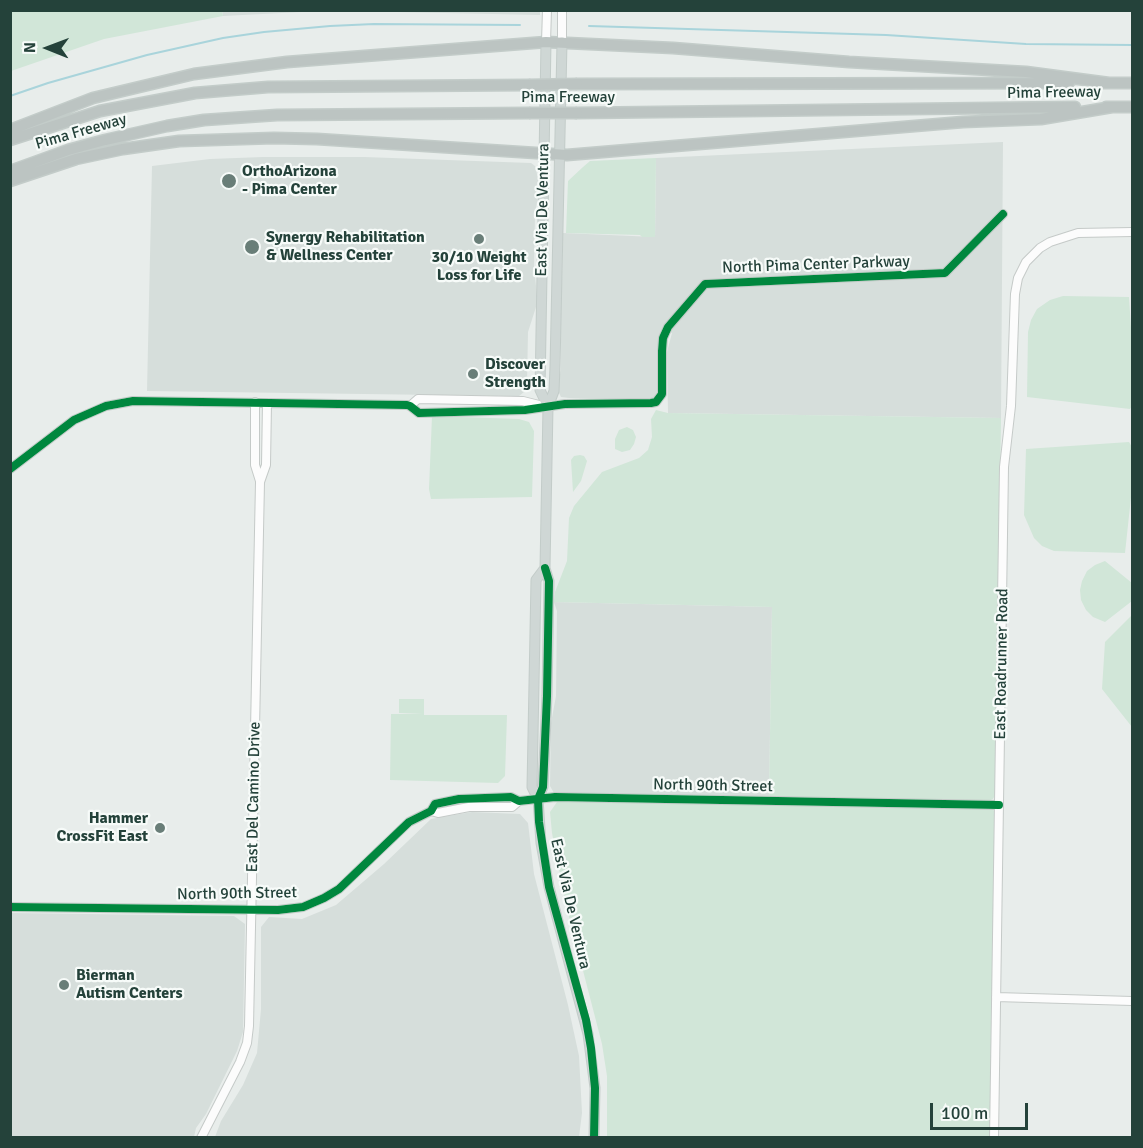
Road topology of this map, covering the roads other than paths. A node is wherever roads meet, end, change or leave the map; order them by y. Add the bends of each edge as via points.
1 (547, 10) edge
2 (562, 10) edge
3 (546, 42) junction
4 (562, 42) junction
5 (1109, 82) junction
6 (1132, 83) edge
7 (1112, 107) junction
8 (1132, 107) edge
9 (10, 130) edge
10 (10, 140) edge
11 (544, 154) junction
12 (559, 154) junction
13 (10, 171) edge
14 (10, 181) edge
15 (1003, 214) dead end
16 (1132, 232) edge
17 (261, 403) junction
18 (410, 406) junction
19 (548, 407) junction
20 (10, 469) edge
21 (538, 799) junction
22 (999, 805) junction
23 (10, 907) edge
24 (252, 909) junction
25 (996, 997) junction
26 (1132, 1001) edge
27 (201, 1137) edge
28 (594, 1137) edge
29 (994, 1137) edge

1 - 3 street, East Via De Ventura
2 - 4 street, East Via De Ventura
3 - 4 highway
3 - 9 highway via 206,72 101,96
3 - 11 main road, East Via De Ventura
4 - 5 highway via 1026,72
4 - 12 main road, East Via De Ventura
5 - 6 highway, Pima Freeway
5 - 10 highway, Pima Freeway, bridge via 268,87 195,93 100,111
7 - 8 highway, Pima Freeway
7 - 12 highway via 1041,119
7 - 13 highway, Pima Freeway, bridge via 288,115 167,126 68,150
11 - 12 highway
11 - 14 highway via 317,139 179,141 75,159
11 - 19 main road, East Via De Ventura via 540,390
12 - 19 main road, East Via De Ventura via 554,391
15 - 19 street, North Pima Center Parkway via 945,273 705,284 663,338 662,394 656,402
16 - 22 street, East Roadrunner Road via 1085,232 1059,237 1040,248 1022,270 1015,294 1011,406 1004,467
17 - 18 street, North Pima Center Parkway
17 - 20 street, North Pima Center Parkway via 146,400 106,406 61,429
17 - 24 street, East Del Camino Drive via 266,465 260,482
18 - 19 street, North Pima Center Parkway via 419,412
18 - 19 street, North Pima Center Parkway via 418,399 523,401
19 - 21 main road, East Via De Ventura via 545,568 549,581 543,787
21 - 22 street, North 90th Street
21 - 24 street, North 90th Street via 519,801 512,807 431,811 409,822 339,889 324,898 303,907
21 - 28 main road, East Via De Ventura via 545,867 591,1048
22 - 25 street, East Roadrunner Road
23 - 24 street, North 90th Street
24 - 27 street, East Del Camino Drive via 246,1043
25 - 26 street
25 - 29 street, East Roadrunner Road

